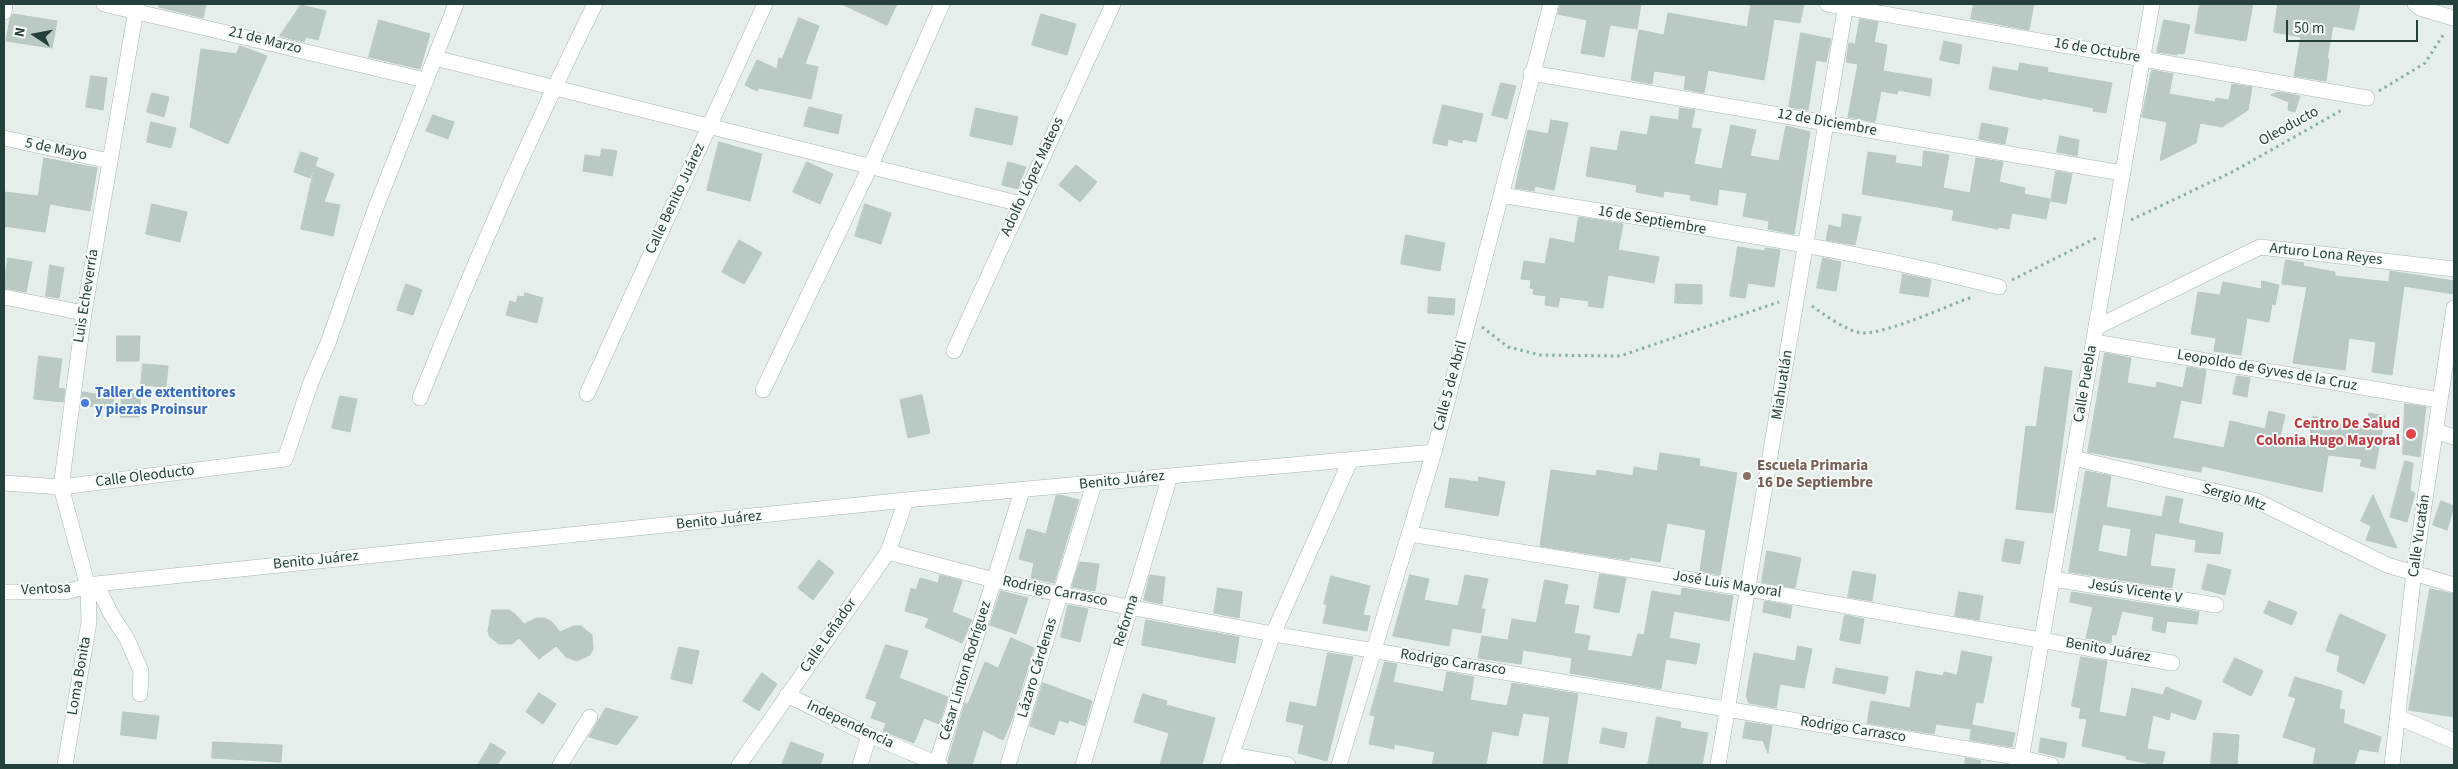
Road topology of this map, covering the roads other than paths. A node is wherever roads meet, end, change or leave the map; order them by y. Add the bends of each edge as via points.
1 (5, 4) edge
2 (104, 4) edge
3 (456, 4) edge
4 (595, 4) edge
5 (765, 4) edge
6 (942, 4) edge
7 (1113, 4) edge
8 (1551, 4) edge
9 (1827, 4) edge
10 (2152, 4) edge
11 (2414, 4) edge
12 (1845, 5) edge
13 (137, 7) edge
14 (4, 12) edge
15 (2453, 18) road end
16 (435, 58) junction
17 (2143, 59) junction
18 (1531, 73) junction
19 (426, 80) junction
20 (554, 86) junction
21 (2367, 98) road end
22 (1825, 122) junction
23 (710, 127) junction
24 (4, 138) edge
25 (109, 161) junction
26 (870, 167) junction
27 (2122, 173) junction
28 (1500, 195) junction
29 (1021, 204) junction
30 (1804, 246) junction
31 (2454, 269) edge
32 (1999, 287) dead end
33 (4, 297) edge
34 (2454, 308) edge
35 (84, 313) junction
36 (2095, 335) junction
37 (954, 351) dead end
38 (764, 390) dead end
39 (587, 394) dead end
40 (420, 398) dead end
41 (2439, 400) junction
42 (2435, 431) junction
43 (2454, 437) edge
44 (1434, 452) junction
45 (2073, 458) junction
46 (1351, 459) junction
47 (1170, 476) junction
48 (4, 483) edge
49 (1094, 484) junction
50 (61, 487) junction
51 (1022, 491) junction
52 (906, 500) junction
53 (1410, 534) junction
54 (888, 552) junction
55 (2414, 572) junction
56 (2053, 579) junction
57 (994, 580) junction
58 (92, 585) junction
59 (2454, 585) edge
60 (1749, 589) junction
61 (4, 592) edge
62 (1060, 594) junction
63 (2216, 605) dead end
64 (1131, 607) junction
65 (1273, 634) junction
66 (2043, 640) junction
67 (1372, 650) junction
68 (2172, 663) dead end
69 (140, 694) dead end
70 (787, 695) junction
71 (1728, 709) junction
72 (590, 717) dead end
73 (2398, 717) junction
74 (869, 735) junction
75 (2454, 741) edge
76 (1230, 760) edge
77 (2021, 762) edge
78 (746, 763) edge
79 (65, 765) edge
80 (560, 765) edge
81 (860, 765) edge
82 (938, 765) edge
83 (1008, 765) edge
84 (1083, 765) edge
85 (1288, 765) edge
86 (1339, 765) edge
87 (1718, 765) edge
88 (2051, 765) edge
89 (2392, 765) edge

1 - 14 street
2 - 13 street, 21 de Marzo
3 - 16 street
4 - 20 street
5 - 23 street, Calle Benito Juárez
6 - 26 street
7 - 29 street, Adolfo López Mateos
8 - 18 street, Calle 5 de Abril
9 - 12 street, 16 de Octubre
10 - 17 street, Calle Puebla
11 - 15 street
12 - 17 street, 16 de Octubre
12 - 22 street, Miahuatlán
13 - 19 street, 21 de Marzo
13 - 25 street, Luis Echeverría
16 - 19 street
16 - 20 street
17 - 21 street, 16 de Octubre
17 - 27 street, Calle Puebla
18 - 22 street, 12 de Diciembre
18 - 28 street, Calle 5 de Abril
19 - 50 street, Calle Oleoducto via 373,215 285,459
20 - 23 street
20 - 40 street via 455,309
22 - 27 street, 12 de Diciembre
22 - 30 street, Miahuatlán
23 - 26 street
23 - 39 street, Calle Benito Juárez
24 - 25 street, 5 de Mayo
25 - 35 street, Luis Echeverría
26 - 29 street
26 - 38 street
27 - 36 street, Calle Puebla
28 - 30 street, 16 de Septiembre
28 - 44 street, Calle 5 de Abril
29 - 37 street, Adolfo López Mateos
30 - 32 street, 16 de Septiembre
30 - 60 street, Miahuatlán
31 - 36 street, Arturo Lona Reyes via 2260,247
33 - 35 street
34 - 41 street, Calle Yucatán
35 - 50 street, Luis Echeverría
36 - 41 street, Leopoldo de Gyves de la Cruz
36 - 45 street, Calle Puebla
41 - 42 street, Calle Yucatán
42 - 43 street
42 - 55 street, Calle Yucatán
44 - 46 street, Benito Juárez
44 - 53 street, Calle 5 de Abril
45 - 55 street, Sergio Mtz via 2257,501 2387,565
45 - 56 street, Calle Puebla
46 - 47 street, Benito Juárez
46 - 65 street
47 - 49 street, Benito Juárez
47 - 64 street, Reforma
48 - 50 street, Calle Oleoducto
49 - 51 street, Benito Juárez
49 - 62 street, Lázaro Cárdenas
50 - 58 street, Luis Echeverría
51 - 52 street, Benito Juárez
51 - 57 street, César Linton Rodríguez
52 - 54 street, Calle Leñador
52 - 58 street, Benito Juárez
53 - 60 street, José Luis Mayoral
53 - 67 street, Calle 5 de Abril
54 - 57 street, Rodrigo Carrasco
54 - 70 street, Calle Leñador
55 - 59 street, Sergio Mtz
55 - 73 street, Calle Yucatán
56 - 63 street, Jesús Vicente V
56 - 66 street, Calle Puebla
57 - 62 street, Rodrigo Carrasco
57 - 82 street, César Linton Rodríguez
58 - 61 street, Ventosa via 65,592
58 - 69 street via 127,639 141,671
58 - 79 street, Loma Bonita via 89,622
60 - 66 street, José Luis Mayoral
60 - 71 street, Miahuatlán
62 - 64 street, Rodrigo Carrasco
62 - 83 street, Lázaro Cárdenas
64 - 65 street, Rodrigo Carrasco
64 - 84 street, Reforma
65 - 67 street, Rodrigo Carrasco
65 - 76 street
66 - 68 street, Benito Juárez
66 - 77 street, Calle Puebla
67 - 71 street, Rodrigo Carrasco
67 - 86 street, Calle 5 de Abril
70 - 74 street, Independencia
70 - 78 street, Calle Leñador
71 - 77 street, Rodrigo Carrasco
71 - 87 street, Miahuatlán
72 - 80 street
73 - 75 street
73 - 89 street, Calle Yucatán
74 - 81 street
74 - 82 street, Independencia
76 - 85 street
77 - 88 street, Rodrigo Carrasco

